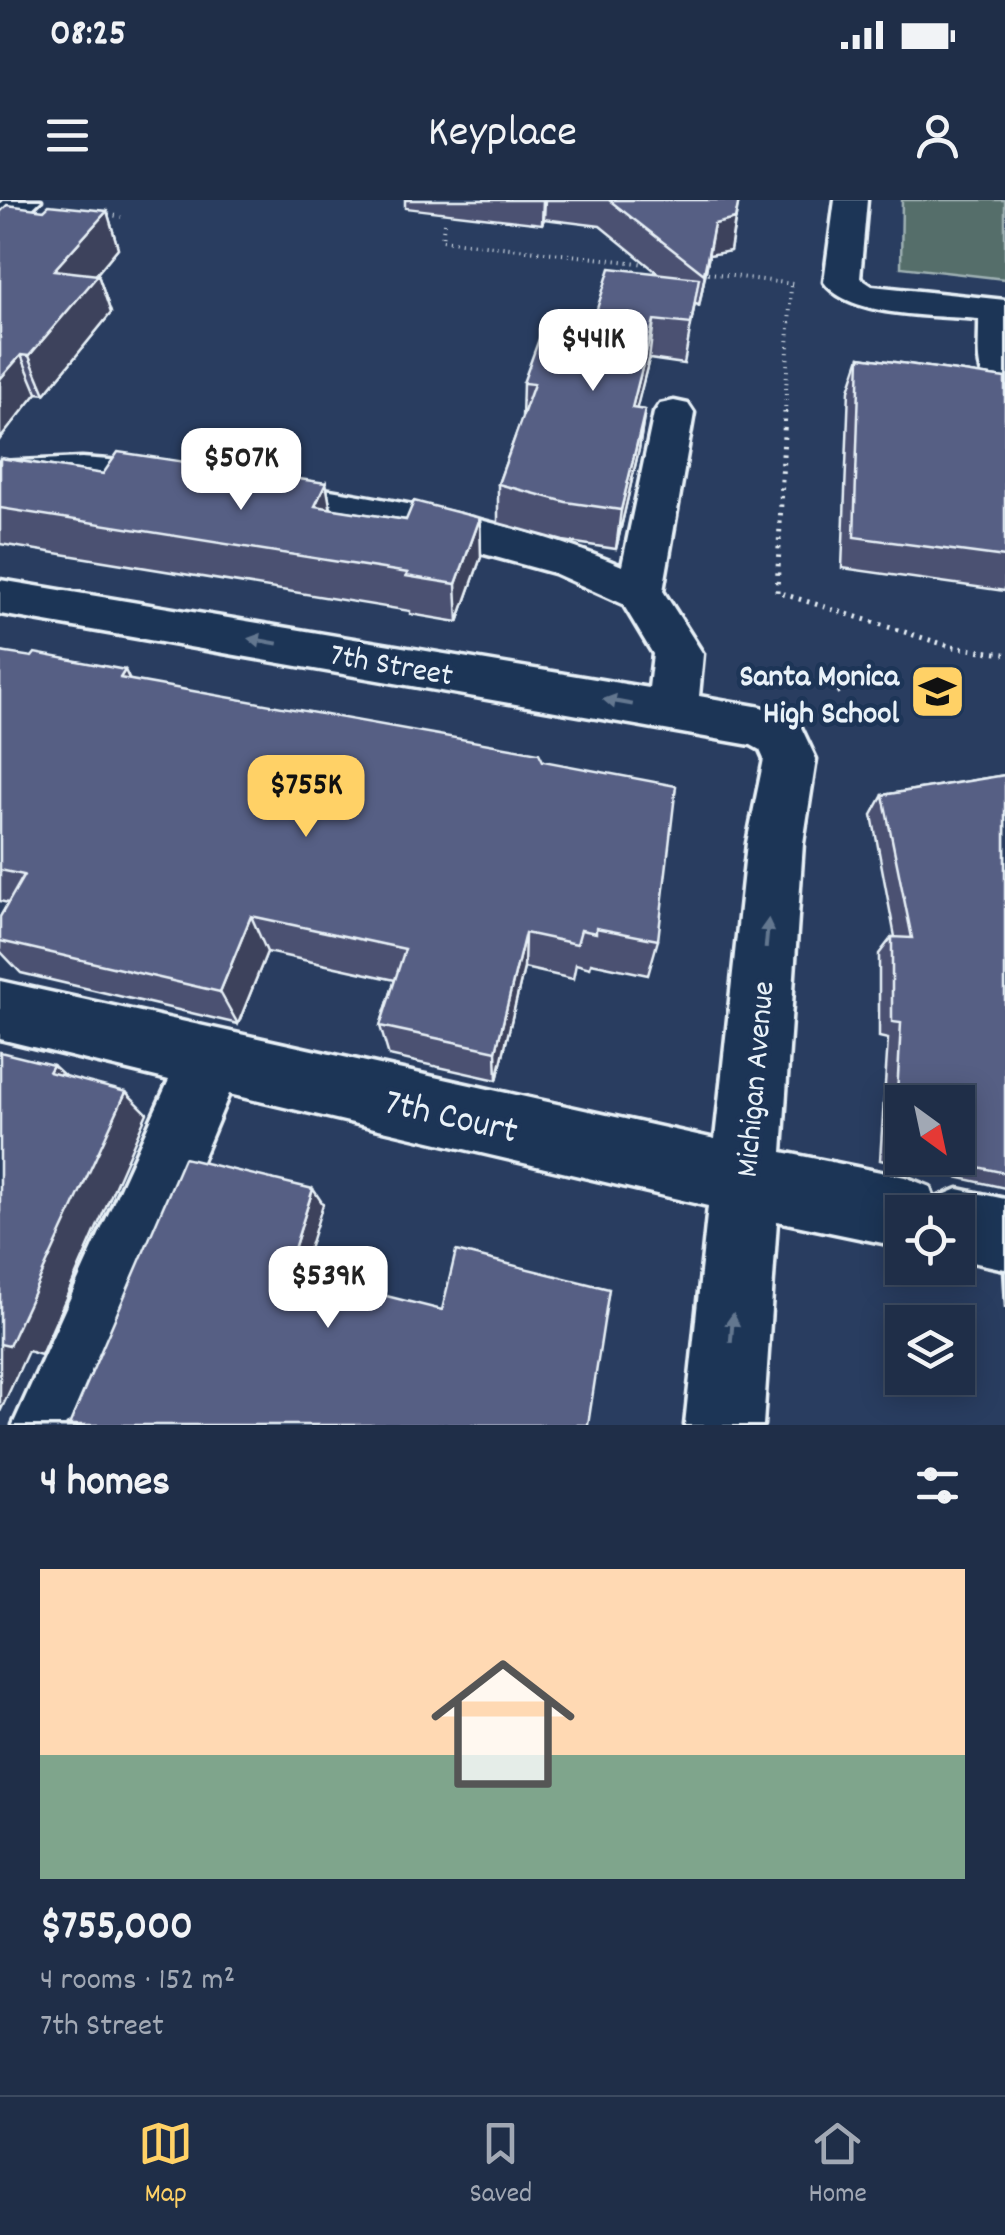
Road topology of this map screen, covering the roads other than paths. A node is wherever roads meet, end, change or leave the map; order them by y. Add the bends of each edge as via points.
1 (25, 200) edge
2 (851, 200) edge
3 (0, 220) edge
4 (1001, 310) edge
5 (1005, 382) edge
6 (674, 413) dead end
7 (0, 476) edge
8 (640, 592) junction
9 (0, 597) edge
10 (672, 711) junction
11 (781, 737) joint
12 (0, 1010) edge
13 (211, 1059) junction
14 (744, 1177) junction
15 (885, 1208) edge
16 (975, 1228) edge
17 (1005, 1234) edge
18 (52, 1425) edge
19 (724, 1425) edge

1 - 3 street
2 - 4 street via 842,282 849,290
4 - 5 street
6 - 8 street
7 - 8 street via 153,476 385,513 570,561
8 - 10 street via 678,654
10 -> 9 street, 7th Street
10 - 11 street, 7th Street via 760,726
14 -> 11 street, Michigan Avenue via 775,843 790,759
12 - 13 street, 7th Court
13 - 14 street, 7th Court
13 - 18 street
14 - 15 street, 7th Court
19 -> 14 street, Michigan Avenue
16 - 17 street

